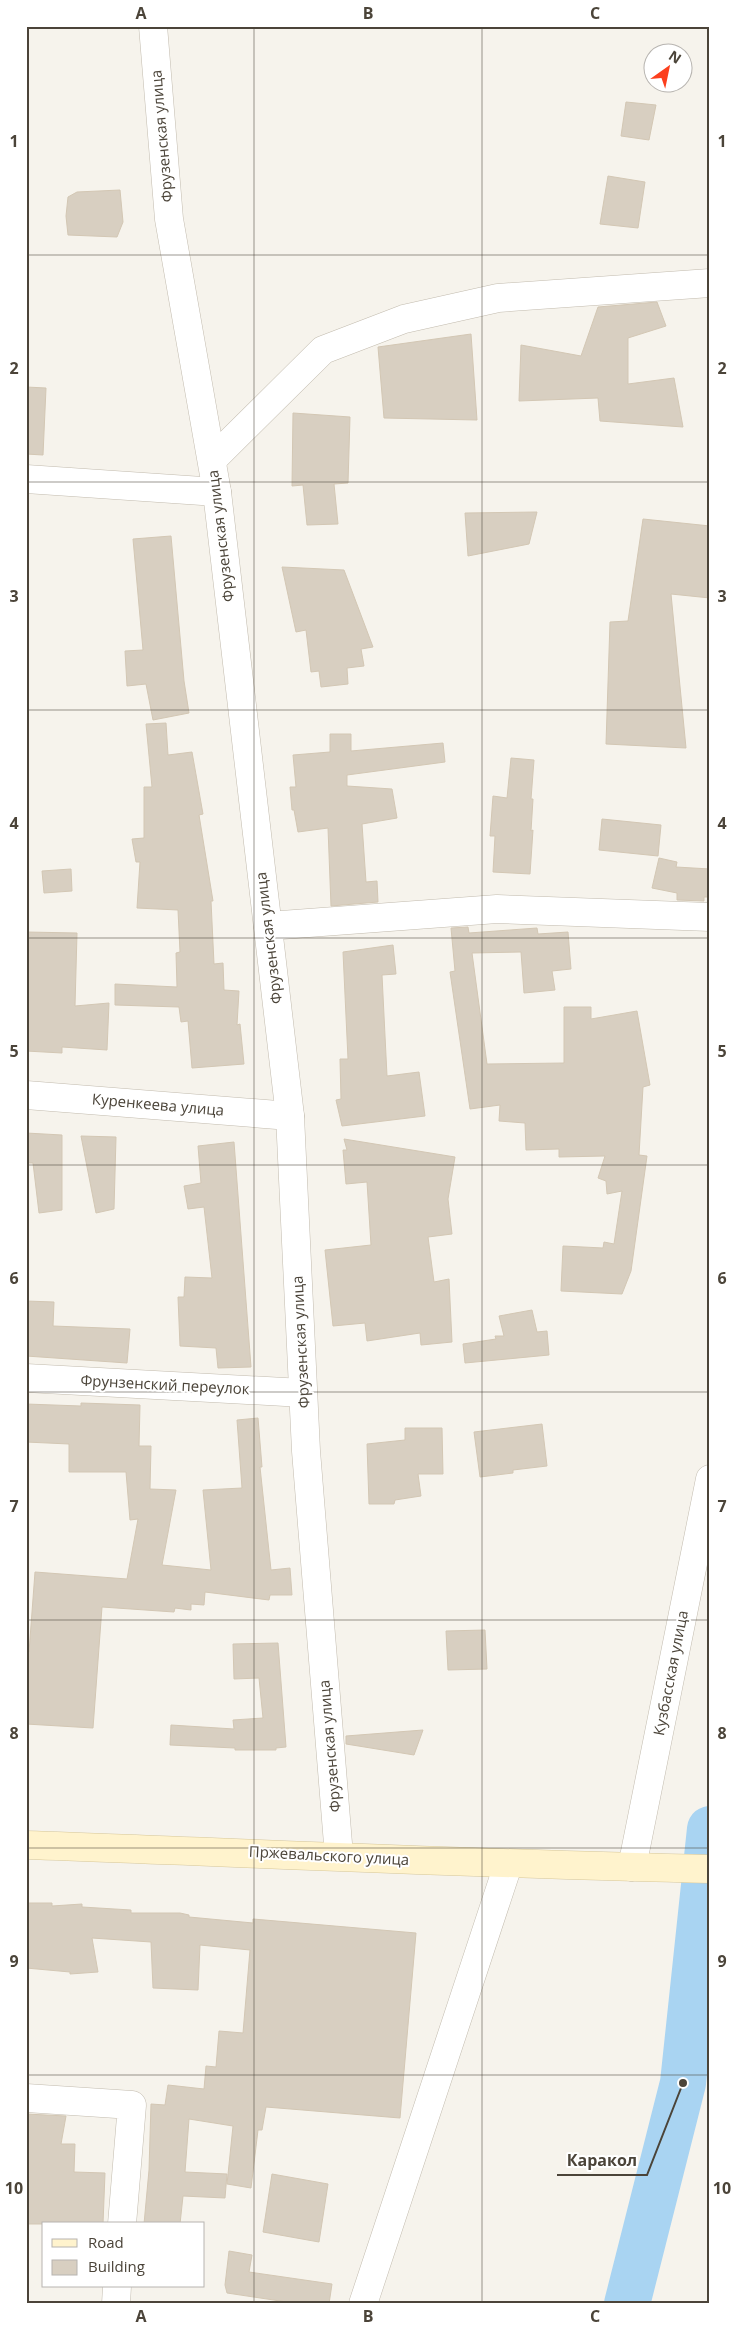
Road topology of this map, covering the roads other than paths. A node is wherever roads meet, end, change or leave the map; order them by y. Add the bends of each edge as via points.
1 (153, 26) edge
2 (710, 283) edge
3 (212, 460) junction
4 (26, 479) edge
5 (216, 492) junction
6 (710, 917) edge
7 (268, 926) junction
8 (26, 1095) edge
9 (290, 1116) junction
10 (26, 1378) edge
11 (303, 1393) junction
12 (710, 1479) edge
13 (26, 1845) edge
14 (339, 1856) junction
15 (508, 1865) junction
16 (632, 1868) junction
17 (710, 1869) edge
18 (26, 2098) edge
19 (122, 2222) edge
20 (117, 2288) edge
21 (116, 2304) edge
22 (363, 2304) edge

1 - 3 street, Фрузенская улица via 169,219
2 - 3 street via 498,298 404,319 323,350
3 - 5 street, Фрузенская улица
4 - 5 street
5 - 7 street, Фрузенская улица
6 - 7 street via 497,909
7 - 9 street, Фрузенская улица
8 - 9 street, Куренкеева улица
9 - 11 street, Фрузенская улица
10 - 11 street, Фрунзенский переулок
11 - 14 street, Фрузенская улица
12 - 16 street, Кузбасская улица
13 - 14 main road, Пржевальского улица
14 - 15 main road, Пржевальского улица
15 - 16 main road, Пржевальского улица
15 - 22 street
16 - 17 main road, Пржевальского улица
18 - 19 street via 132,2105
20 - 21 street

